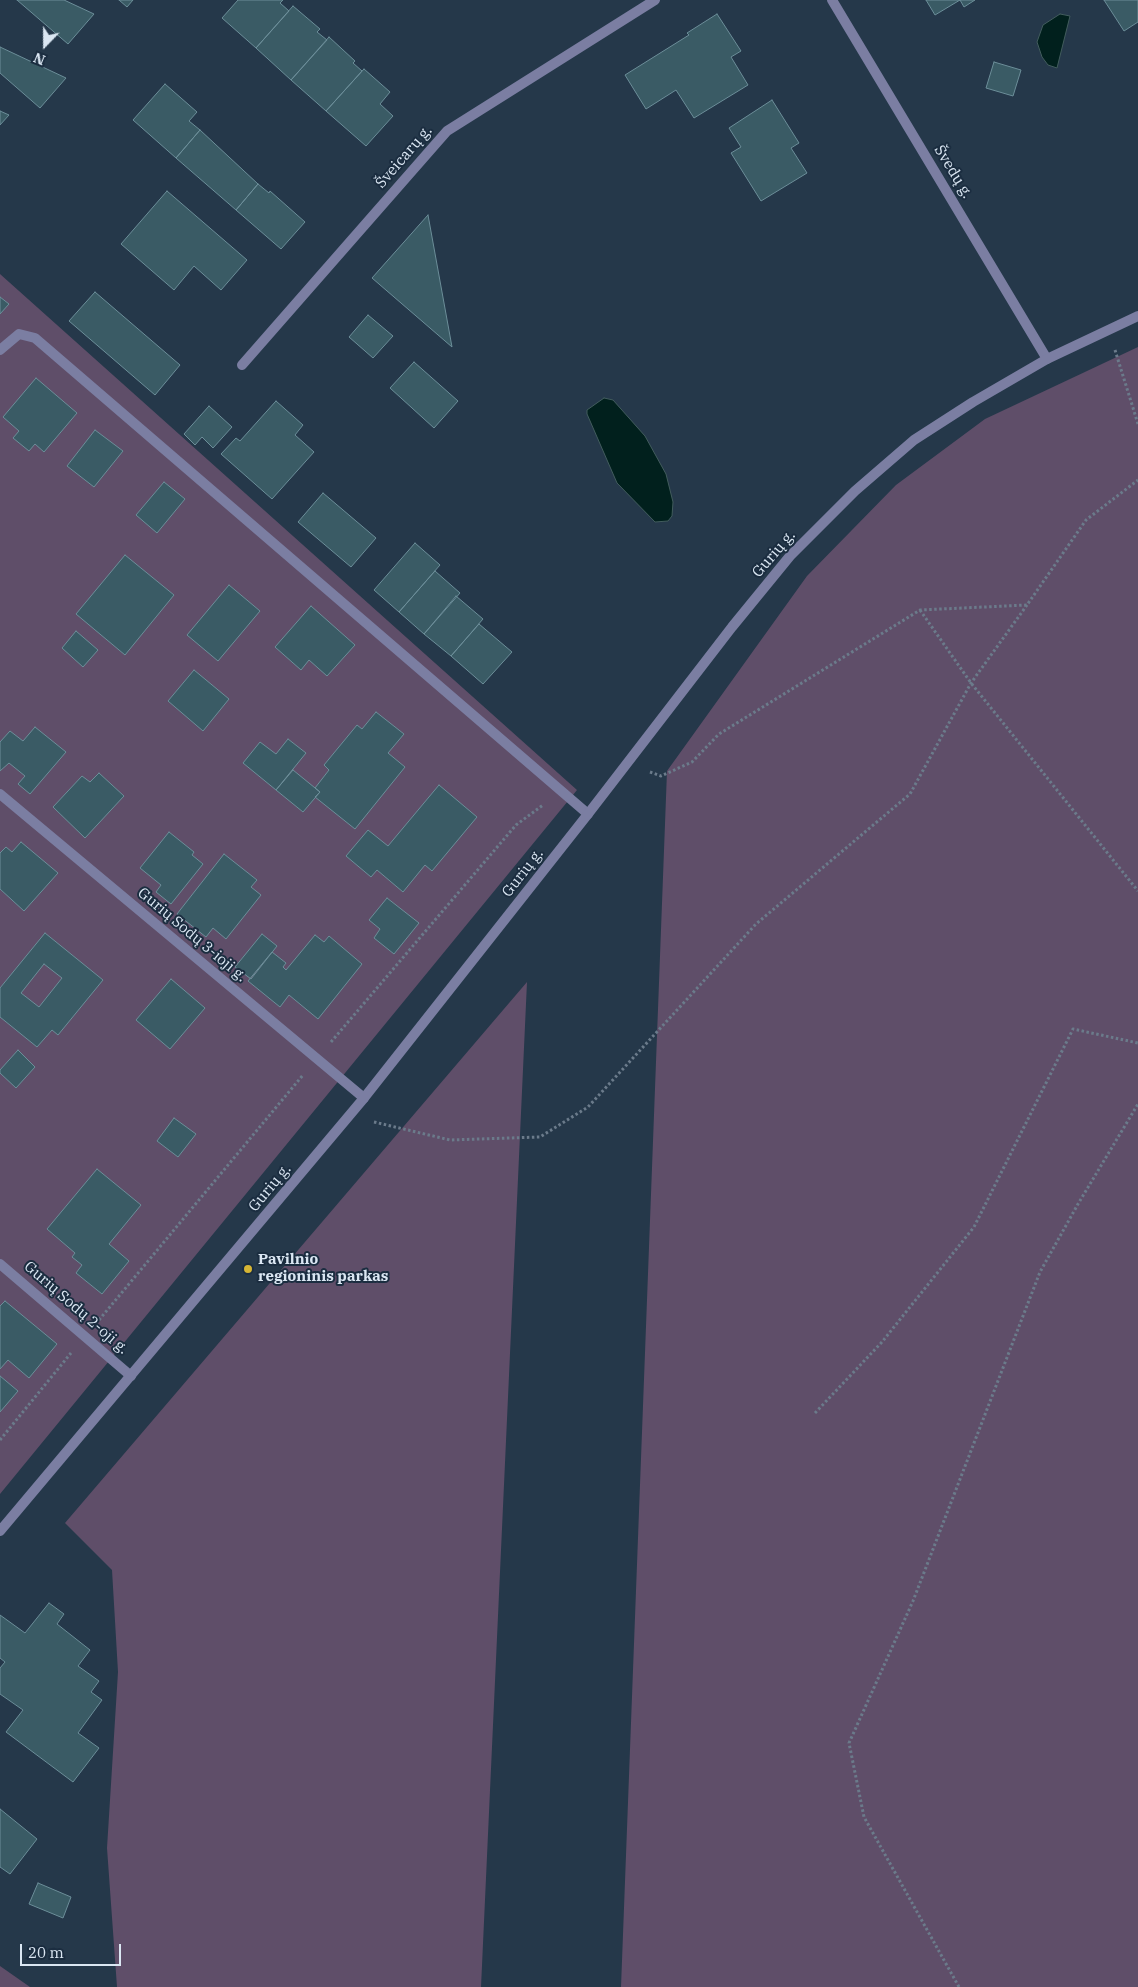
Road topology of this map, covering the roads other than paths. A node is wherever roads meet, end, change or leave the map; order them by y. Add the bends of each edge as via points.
1 (655, 0) edge
2 (832, 0) edge
3 (1138, 316) edge
4 (0, 350) edge
5 (1047, 359) junction
6 (242, 365) dead end
7 (0, 794) edge
8 (588, 814) junction
9 (364, 1098) junction
10 (0, 1264) edge
11 (132, 1376) junction
12 (0, 1531) edge

1 - 6 street, Šveicarų g. via 446,131
2 - 5 street, Švedų g.
3 - 5 street, Gurių g.
4 - 8 street via 19,334 35,338
5 - 8 street, Gurių g. via 914,440 855,491 790,556
7 - 9 street, Gurių Sodų 3-ioji g.
8 - 9 street, Gurių g.
9 - 11 street, Gurių g.
10 - 11 street, Gurių Sodų 2-oji g.
11 - 12 street, Gurių g.

